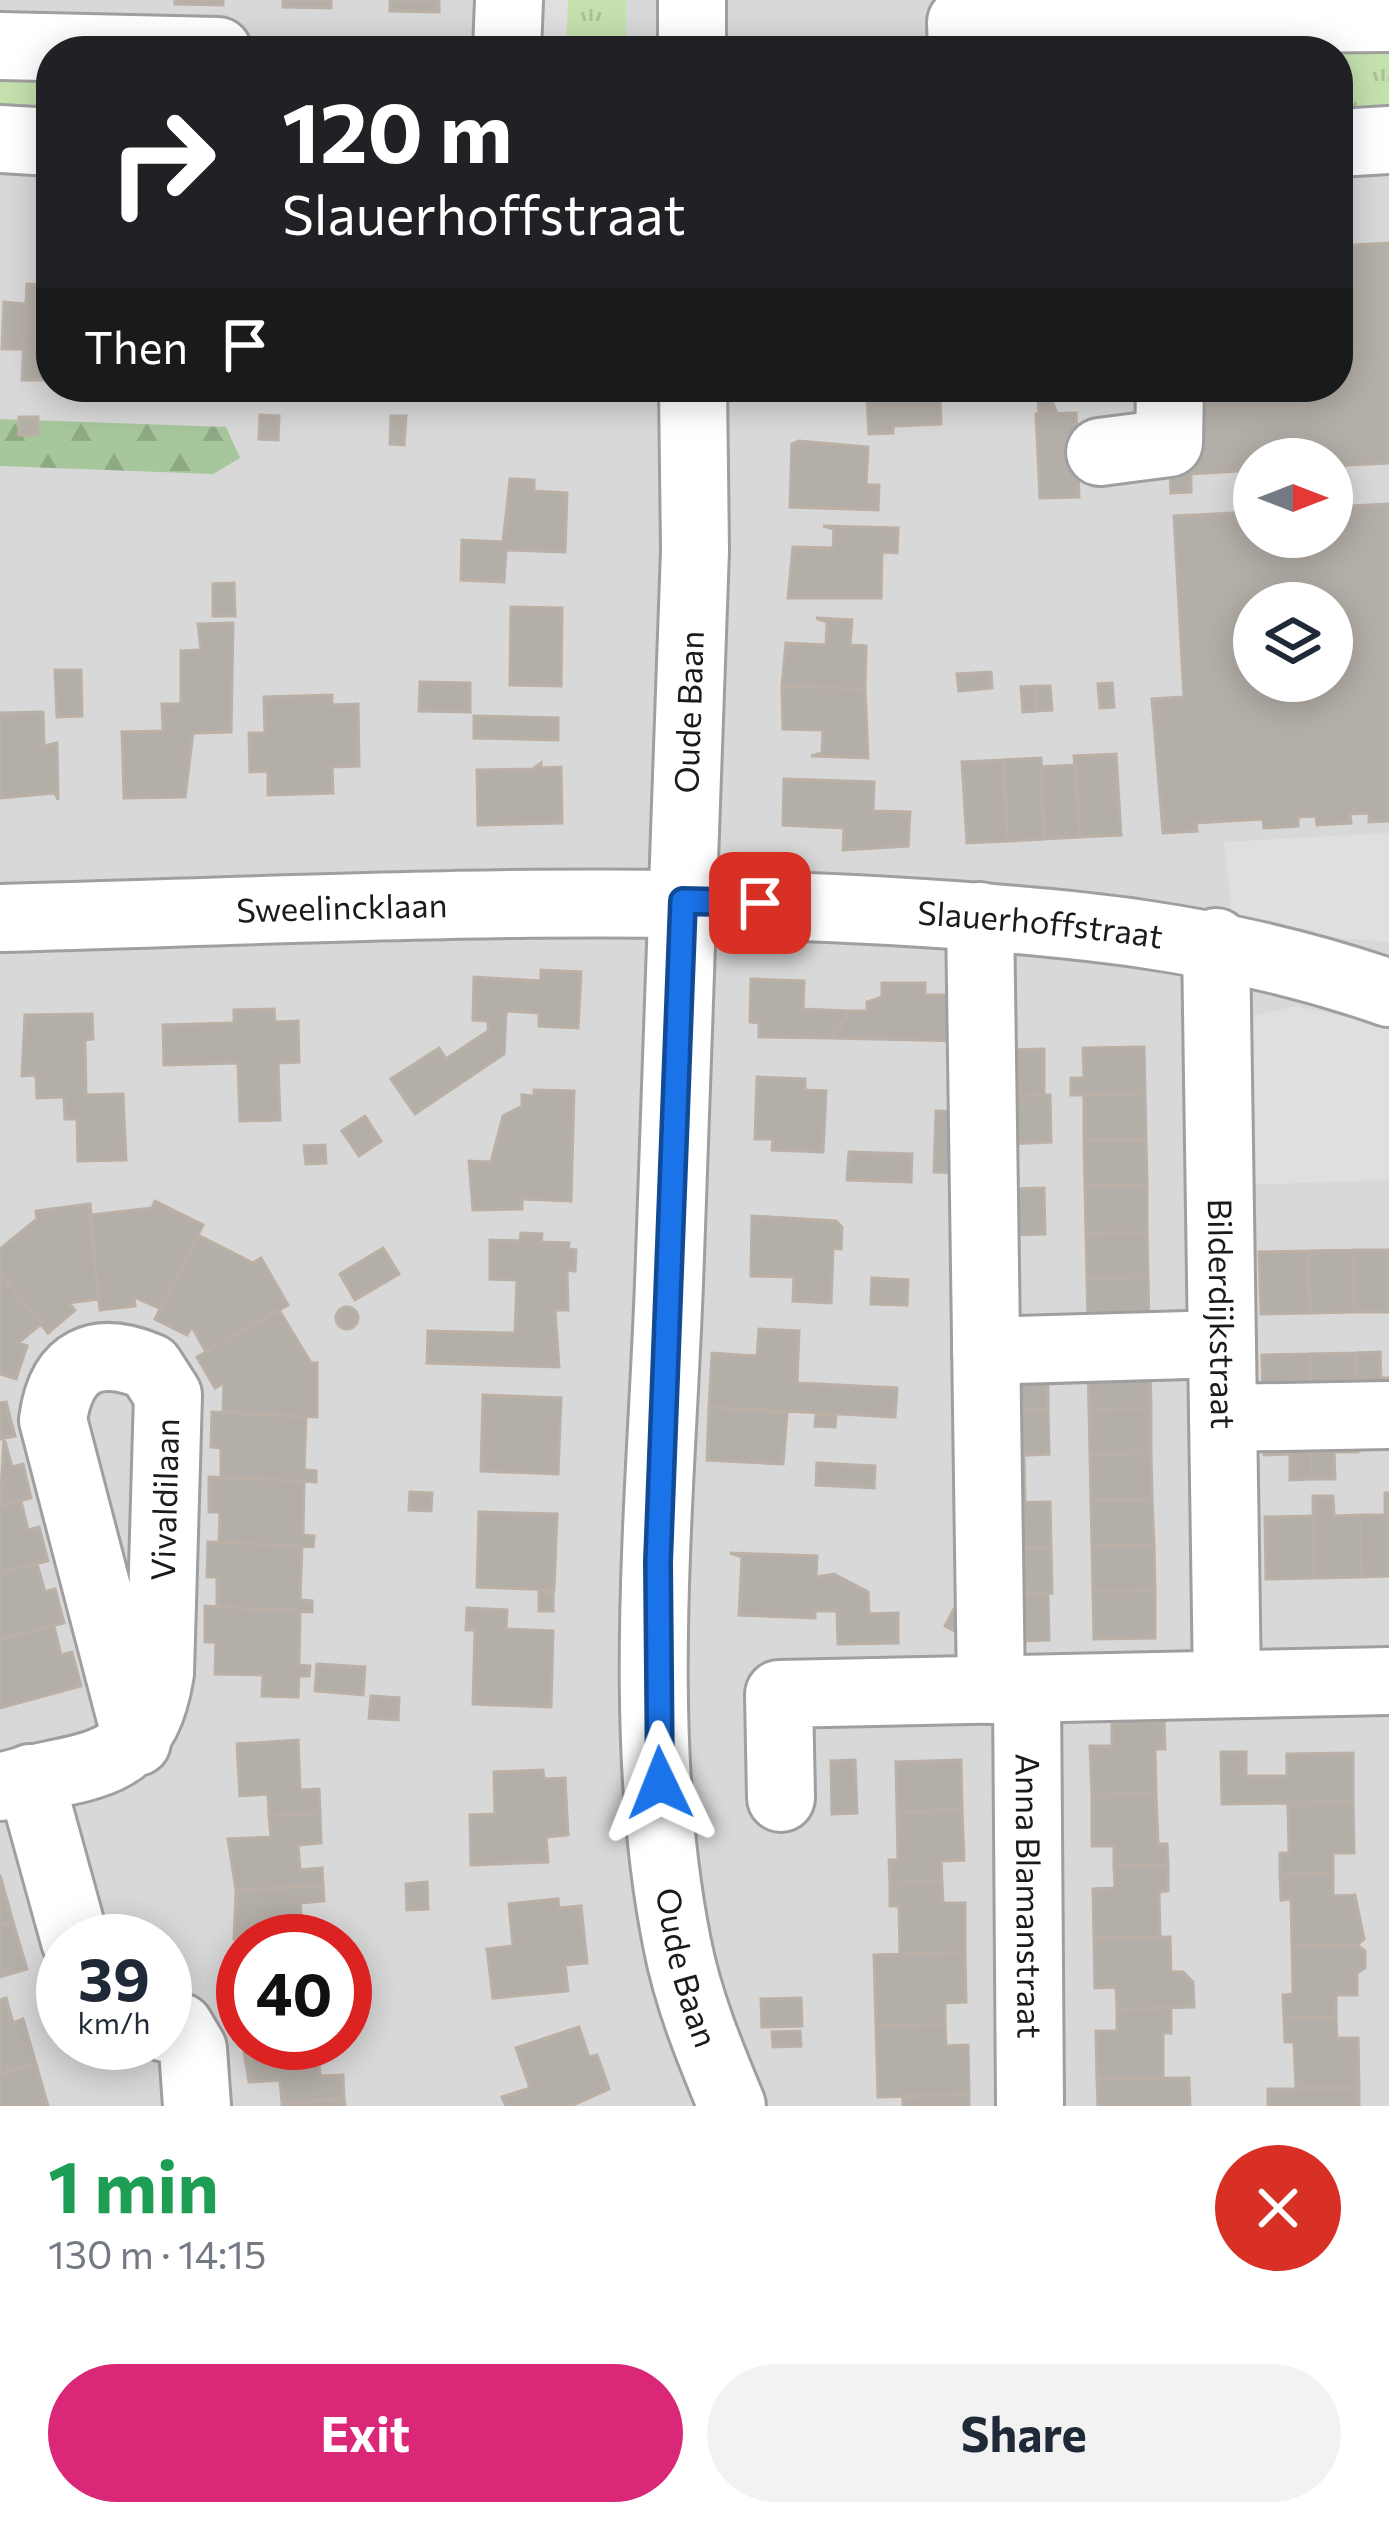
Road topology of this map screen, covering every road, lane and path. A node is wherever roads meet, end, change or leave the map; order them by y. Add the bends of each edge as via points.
1 (509, 0) edge
2 (692, 0) edge
3 (1389, 18) edge
4 (1315, 24) edge
5 (508, 36) edge
6 (692, 36) edge
7 (962, 36) edge
8 (0, 46) edge
9 (36, 47) edge
10 (0, 140) edge
11 (1389, 140) edge
12 (36, 141) edge
13 (1353, 142) edge
14 (693, 402) edge
15 (1170, 402) edge
16 (1100, 452) dead end
17 (683, 901) junction
18 (980, 916) junction
19 (0, 918) edge
20 (1216, 942) junction
21 (1389, 993) edge
22 (1222, 1344) junction
23 (986, 1351) junction
24 (1389, 1415) edge
25 (1223, 1418) junction
26 (1389, 1681) edge
27 (1227, 1684) junction
28 (1009, 1689) junction
29 (137, 1742) junction
30 (15, 1782) edge
31 (781, 1798) dead end
32 (65, 1914) edge
33 (192, 2048) edge
34 (197, 2106) edge
35 (732, 2106) edge
36 (1030, 2106) edge

1 - 5 street
2 - 6 street
3 - 4 street
4 - 7 street via 962,22
8 - 9 street
10 - 12 street
11 - 13 street
14 - 17 street, Oude Baan
15 - 16 street via 1169,443
17 - 18 street, Slauerhoffstraat
17 - 19 street, Sweelincklaan
17 - 35 street, Oude Baan via 657,1744 677,1944
18 - 20 street, Slauerhoffstraat
18 - 23 street, Anna Blamanstraat
20 - 21 street, Slauerhoffstraat
20 - 22 street, Bilderdijkstraat
22 - 23 street
22 - 25 street, Bilderdijkstraat
23 - 28 street, Anna Blamanstraat
24 - 25 street
25 - 27 street, Bilderdijkstraat
26 - 27 street
27 - 28 street
28 - 31 street via 778,1694
28 - 36 street, Anna Blamanstraat
29 - 29 street, Vivaldilaan via 53,1420 57,1389 101,1354 150,1367 168,1395 160,1673 154,1714
29 - 30 street via 110,1759
30 - 32 street
33 - 34 street

